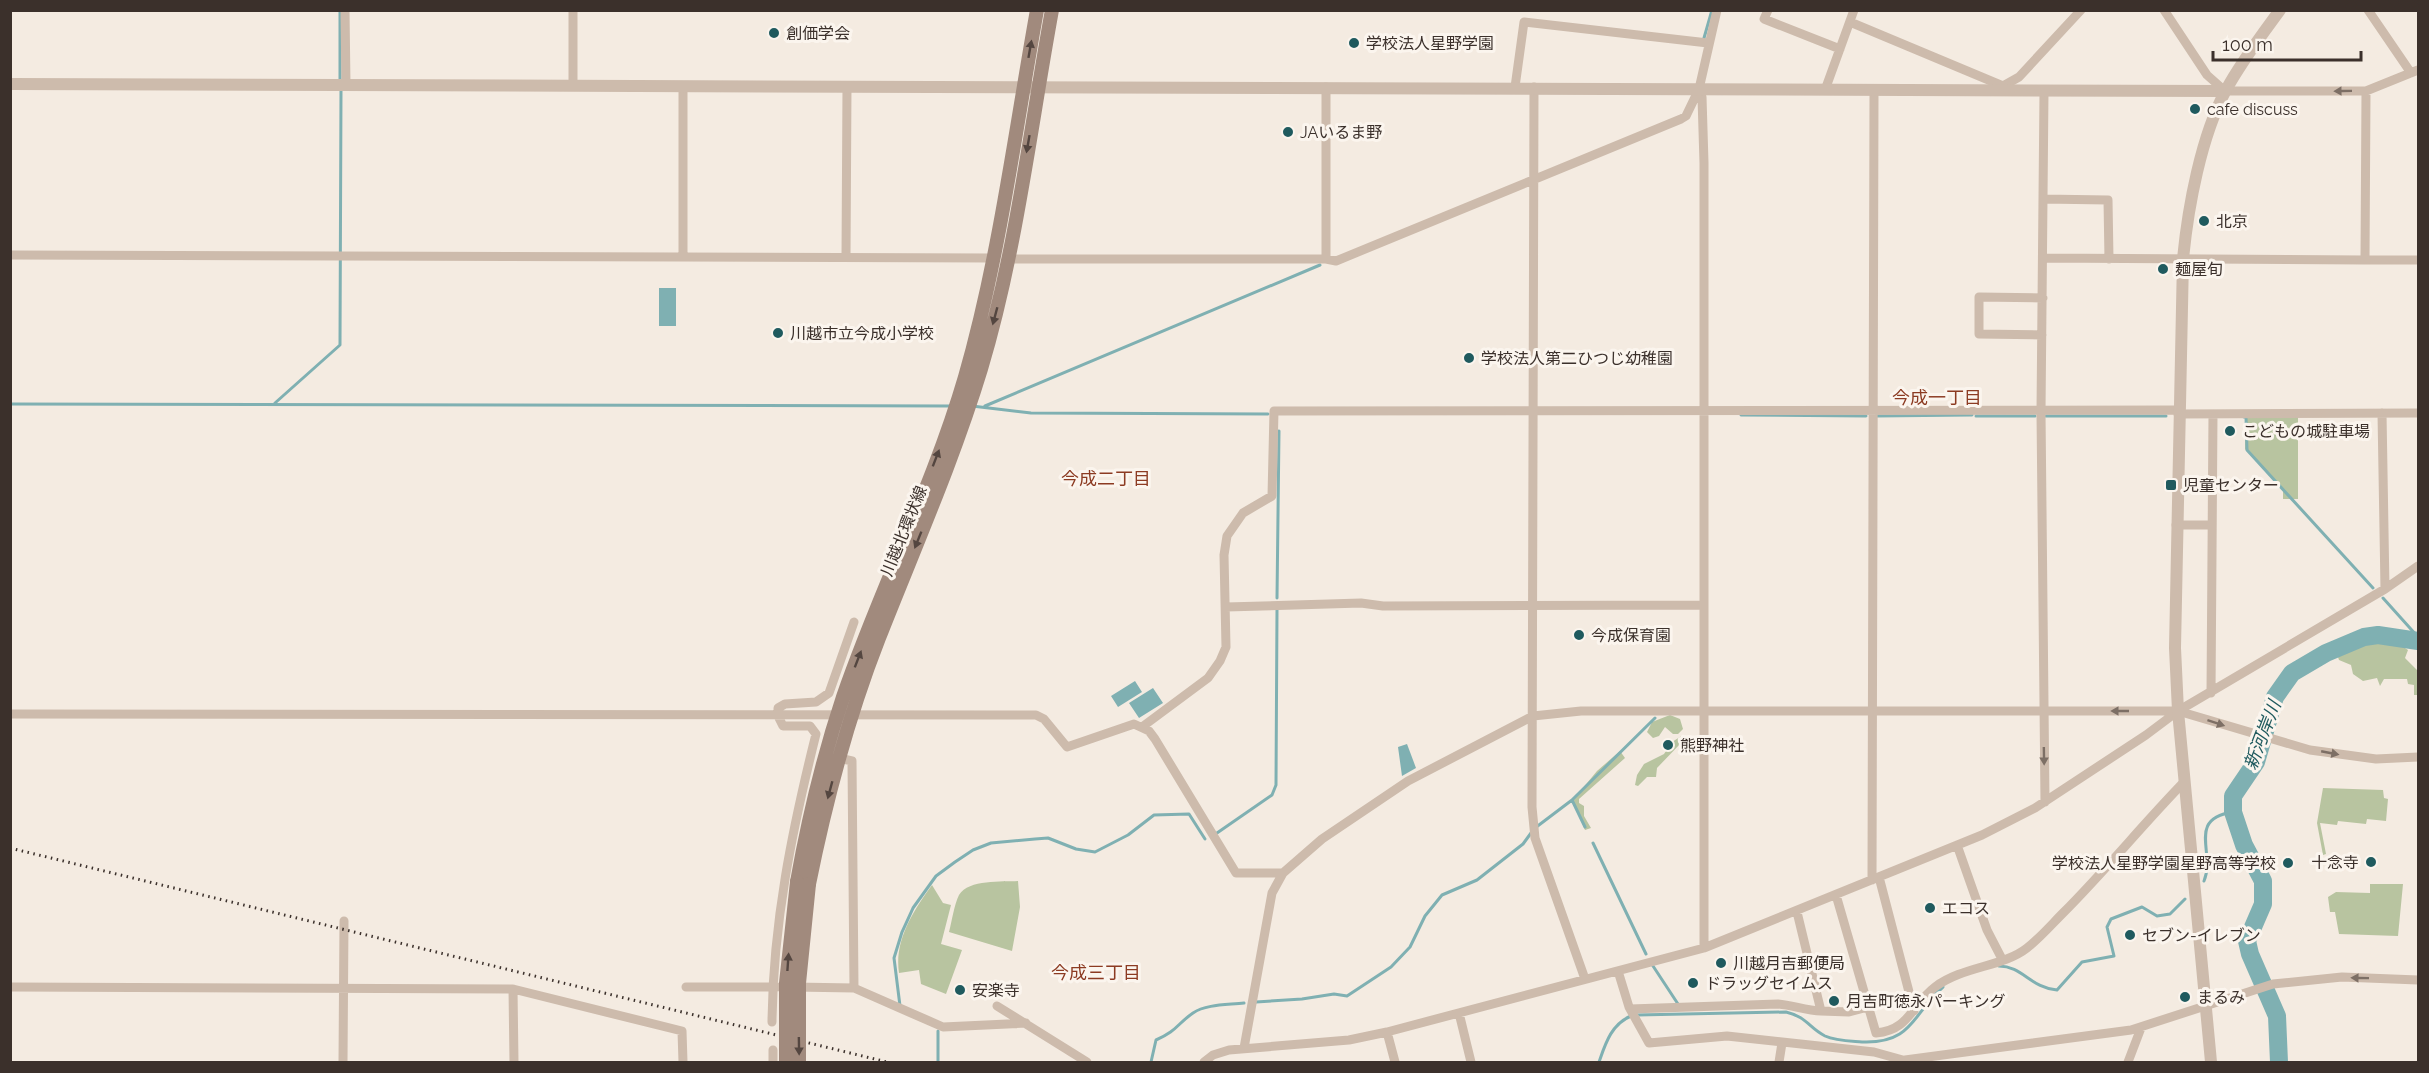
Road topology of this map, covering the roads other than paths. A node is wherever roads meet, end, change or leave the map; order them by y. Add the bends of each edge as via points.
1 (345, 10) edge
2 (573, 10) edge
3 (1037, 10) edge
4 (1052, 10) edge
5 (1718, 10) edge
6 (1768, 10) edge
7 (1854, 10) edge
8 (2081, 10) edge
9 (2164, 10) edge
10 (2280, 10) edge
11 (2368, 10) edge
12 (1850, 22) junction
13 (1708, 43) junction
14 (1840, 49) junction
15 (2414, 72) edge
16 (10, 84) edge
17 (341, 85) junction
18 (573, 86) junction
19 (684, 86) junction
20 (847, 86) junction
21 (1023, 87) junction
22 (1039, 87) junction
23 (1326, 87) junction
24 (1515, 87) junction
25 (1534, 87) junction
26 (1699, 89) junction
27 (2003, 89) junction
28 (1825, 90) junction
29 (1874, 90) junction
30 (2044, 91) junction
31 (2225, 91) junction
32 (2366, 91) junction
33 (1534, 177) junction
34 (2043, 199) junction
35 (10, 255) edge
36 (683, 257) junction
37 (846, 258) junction
38 (992, 258) junction
39 (2043, 258) junction
40 (2109, 258) junction
41 (1008, 259) junction
42 (1326, 259) junction
43 (2182, 259) junction
44 (2365, 260) junction
45 (2418, 260) edge
46 (2043, 298) junction
47 (2042, 335) junction
48 (1534, 410) junction
49 (1704, 411) junction
50 (1872, 411) junction
51 (2041, 412) junction
52 (2178, 412) junction
53 (2382, 413) junction
54 (2418, 413) edge
55 (2213, 414) junction
56 (2176, 525) junction
57 (2212, 525) junction
58 (2418, 566) edge
59 (2385, 589) junction
60 (1534, 604) junction
61 (1704, 605) junction
62 (1226, 607) junction
63 (855, 622) dead end
64 (2211, 693) junction
65 (1704, 711) junction
66 (1872, 711) junction
67 (2043, 711) junction
68 (2178, 711) junction
69 (10, 714) edge
70 (845, 714) junction
71 (778, 716) junction
72 (1533, 716) junction
73 (1142, 727) junction
74 (2418, 757) edge
75 (839, 758) junction
76 (2185, 781) junction
77 (2045, 802) junction
78 (1957, 845) junction
79 (1283, 873) junction
80 (1876, 879) junction
81 (803, 883) junction
82 (1836, 896) junction
83 (1797, 912) junction
84 (344, 921) dead end
85 (1704, 948) junction
86 (2002, 959) junction
87 (1618, 971) junction
88 (1585, 979) junction
89 (2418, 980) edge
90 (10, 987) edge
91 (343, 987) junction
92 (686, 987) dead end
93 (772, 987) junction
94 (854, 988) junction
95 (513, 989) junction
96 (997, 1006) dead end
97 (1868, 1007) junction
98 (2206, 1007) junction
99 (1630, 1009) junction
100 (1821, 1011) junction
101 (1914, 1011) junction
102 (1460, 1013) junction
103 (772, 1022) dead end
104 (1026, 1023) junction
105 (2141, 1028) junction
106 (1387, 1032) junction
107 (1876, 1033) junction
108 (1782, 1043) junction
109 (1244, 1048) junction
110 (773, 1050) dead end
111 (1874, 1052) junction
112 (343, 1062) edge
113 (514, 1062) edge
114 (683, 1062) edge
115 (773, 1062) edge
116 (786, 1062) edge
117 (799, 1062) edge
118 (1087, 1062) edge
119 (1204, 1062) edge
120 (1395, 1062) edge
121 (1471, 1062) edge
122 (1779, 1062) edge
123 (1907, 1062) edge
124 (2128, 1062) edge
125 (2211, 1062) edge

1 - 17 street
2 - 18 street
21 -> 3 main road, 川越北環状線
4 - 22 main road, 川越北環状線
5 - 13 street
6 - 14 street via 1764,19
7 - 12 street
8 - 27 street
9 - 31 street via 2207,75
10 - 31 street
11 - 15 street
12 - 14 street
12 - 27 street
13 - 24 street via 1524,22
13 - 26 street
14 - 28 street
15 - 32 street
16 - 17 street
17 - 18 street
18 - 19 street
19 - 20 street
19 - 36 street
20 - 21 street
20 - 37 street
21 - 22 street
21 - 38 main road, 川越北環状線
22 - 23 street
22 -> 41 main road, 川越北環状線
23 - 24 street
23 - 42 street
24 - 25 street
25 - 26 street
25 - 33 street
26 - 28 street
26 - 33 street via 1686,116
26 - 49 street via 1704,124
27 - 29 street
27 - 30 street
28 - 29 street
29 - 50 street
30 - 31 street
30 - 34 street
32 -> 31 street
31 - 43 street via 2191,199
32 - 44 street
33 - 42 street via 1336,261
33 - 48 street
34 - 39 street
34 - 40 street via 2108,200
35 - 36 street
36 - 37 street
37 - 38 street
70 -> 38 main road, 川越北環状線 via 949,427 986,295
39 - 40 street
39 - 46 street
40 - 43 street
41 - 42 street
41 -> 70 main road, 川越北環状線 via 981,369 951,457
43 - 44 street
43 - 52 street
44 - 45 street
46 - 47 street
46 - 47 street via 1979,297 1979,334
47 - 51 street
48 - 49 street
48 - 60 street
48 - 62 street via 1274,411 1272,496 1243,513 1227,536
49 - 50 street
49 - 61 street
50 - 51 street
50 - 66 street
51 - 52 street
51 - 67 street
52 - 55 street
52 - 56 street
53 - 54 street
53 - 55 street
53 - 59 street
55 - 57 street
56 - 57 street
56 - 68 street
57 - 64 street
58 - 59 street
59 - 64 street
60 - 61 street
60 - 62 street
60 - 72 street
61 - 65 street
62 - 73 street via 1226,647 1214,670
63 - 71 street via 829,693 816,702 785,704 778,708
64 - 68 street
65 - 66 street
65 - 72 street via 1581,711
65 - 85 street
66 - 67 street
66 - 80 street
68 -> 67 street
67 -> 77 street
68 -> 74 street via 2273,741 2343,756
68 - 76 street
68 - 77 street
69 - 71 street
70 - 71 street
70 - 73 street via 1036,715 1067,747 1124,725
70 - 75 main road, 川越北環状線
70 - 81 main road, 川越北環状線 via 811,812
71 - 93 street via 783,726 810,726 816,734 783,880
72 - 79 street via 1408,781 1336,828
72 - 88 street via 1535,838
73 - 79 street via 1155,739 1236,873
75 -> 81 main road, 川越北環状線
75 - 94 street via 852,761
76 - 86 street via 2048,928 2026,949
76 - 98 street
77 - 78 street
78 - 80 street
78 - 86 street via 1987,930
79 - 109 street via 1272,893
80 - 82 street
80 - 101 street
116 -> 81 main road, 川越北環状線, bridge via 786,983
81 -> 117 main road, 川越北環状線, bridge
82 - 83 street
82 - 97 street
83 - 85 street
83 - 100 street
84 - 91 street
85 - 87 street
86 - 101 street via 1948,979 1933,988
87 - 88 street
87 - 99 street
88 - 102 street
89 -> 98 street via 2342,977 2273,984
90 - 91 street
91 - 95 street
91 - 112 street
92 - 93 street
93 - 94 street
93 - 103 street
94 - 104 street via 934,1025
95 - 113 street
95 - 114 street via 682,1031
96 - 104 street
97 - 100 street via 1849,1012
97 - 107 street
98 - 105 street
98 - 125 street
99 - 100 street via 1778,1004
99 - 108 street via 1649,1043 1727,1036
101 - 107 street via 1894,1030
102 - 106 street
102 - 121 street
104 - 118 street
105 - 123 street
105 - 124 street
106 - 109 street via 1340,1041
106 - 120 street
107 - 111 street
108 - 111 street
108 - 122 street
109 - 119 street via 1219,1052
110 - 115 street
111 - 123 street

